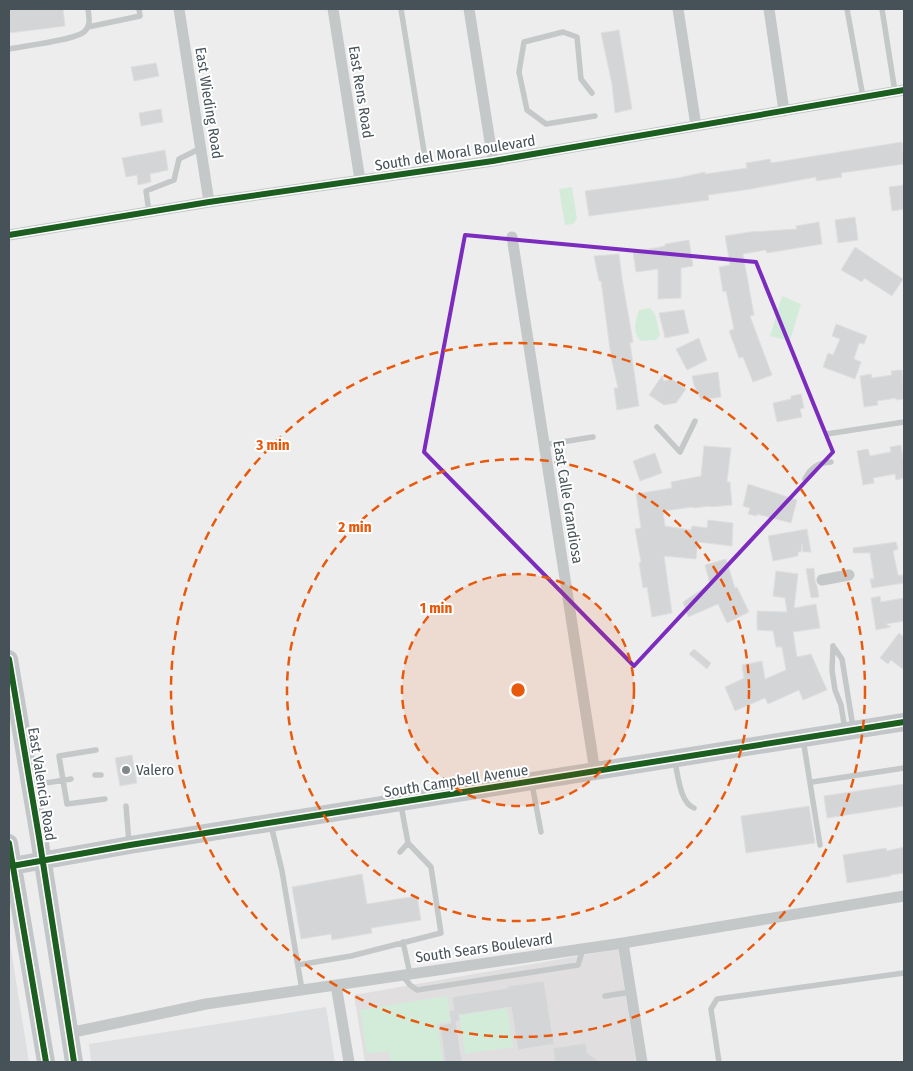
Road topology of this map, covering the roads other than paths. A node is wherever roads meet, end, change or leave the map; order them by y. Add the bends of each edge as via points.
1 (88, 9) edge
2 (139, 9) edge
3 (179, 9) edge
4 (333, 9) edge
5 (401, 9) edge
6 (470, 9) edge
7 (678, 9) edge
8 (768, 9) edge
9 (847, 9) edge
10 (882, 9) edge
11 (88, 27) junction
12 (9, 49) edge
13 (899, 91) edge
14 (592, 93) dead end
15 (863, 97) junction
16 (784, 111) junction
17 (595, 116) dead end
18 (696, 126) junction
19 (200, 148) junction
20 (493, 161) junction
21 (428, 170) junction
22 (360, 180) junction
23 (209, 202) junction
24 (149, 212) junction
25 (9, 235) edge
26 (512, 237) dead end
27 (695, 421) dead end
28 (904, 422) edge
29 (657, 427) dead end
30 (827, 434) dead end
31 (592, 437) dead end
32 (543, 445) junction
33 (831, 462) dead end
34 (805, 479) dead end
35 (848, 575) dead end
36 (822, 580) dead end
37 (9, 659) edge
38 (904, 722) edge
39 (849, 730) junction
40 (803, 737) junction
41 (96, 750) dead end
42 (674, 759) junction
43 (904, 768) edge
44 (595, 772) junction
45 (70, 779) dead end
46 (63, 780) junction
47 (532, 782) junction
48 (812, 782) dead end
49 (30, 785) junction
50 (104, 799) dead end
51 (400, 803) junction
52 (126, 806) dead end
53 (694, 808) dead end
54 (270, 823) junction
55 (541, 832) dead end
56 (9, 843) edge
57 (408, 843) junction
58 (820, 844) dead end
59 (130, 845) junction
60 (400, 852) dead end
61 (42, 860) junction
62 (12, 866) junction
63 (904, 896) edge
64 (403, 942) junction
65 (623, 943) junction
66 (583, 949) junction
67 (298, 965) junction
68 (904, 973) edge
69 (407, 975) junction
70 (336, 986) junction
71 (302, 990) junction
72 (631, 992) junction
73 (604, 996) dead end
74 (69, 1033) junction
75 (46, 1062) edge
76 (74, 1062) edge
77 (349, 1062) edge
78 (642, 1062) edge
79 (719, 1062) edge

1 - 11 lane
2 - 11 lane via 140,16
3 - 19 street, East Wieding Road
4 - 22 street, East Rens Road
5 - 21 lane
6 - 20 street
7 - 18 street
8 - 16 street
9 - 15 lane
10 - 13 lane
11 - 12 lane via 80,36
13 - 15 street, South del Moral Boulevard
14 - 17 lane via 581,79 577,37 563,32 524,42 519,72 527,110 546,124
15 - 16 street, South del Moral Boulevard
16 - 18 street, South del Moral Boulevard
18 - 20 street, South del Moral Boulevard
19 - 23 street, East Wieding Road
19 - 24 lane via 179,159 174,180 146,191
20 - 21 street, South del Moral Boulevard
21 - 22 street, South del Moral Boulevard
22 - 23 street, South del Moral Boulevard
23 - 24 street, South del Moral Boulevard
24 - 25 street, South del Moral Boulevard
26 - 32 street, East Calle Grandiosa
27 - 29 lane via 680,452
28 - 30 lane
31 - 32 lane
32 - 44 street, East Calle Grandiosa
33 - 34 lane via 817,464
35 - 36 street
37 - 49 main road, East Valencia Road
38 - 39 main road, South Campbell Avenue
39 - 39 lane via 842,659 833,646 835,690
39 - 40 main road, South Campbell Avenue
40 - 42 main road, South Campbell Avenue
40 - 58 lane
41 - 46 lane via 59,756
42 - 44 main road, South Campbell Avenue
42 - 53 lane via 684,799
43 - 48 lane
44 - 47 main road, South Campbell Avenue
45 - 46 lane
46 - 49 lane
46 - 50 lane via 67,804
47 - 51 main road, South Campbell Avenue
47 - 55 lane
49 - 61 main road, East Valencia Road
51 - 54 main road, South Campbell Avenue
51 - 57 lane
52 - 59 lane
54 - 59 main road, South Campbell Avenue
54 - 67 lane
56 - 62 main road
57 - 60 lane
57 - 64 lane via 431,867 441,933
59 - 61 main road, South Campbell Avenue
61 - 62 main road, South Campbell Avenue
61 - 74 main road, East Valencia Road
62 - 75 main road
63 - 65 street, South Sears Boulevard
64 - 67 lane via 351,956
64 - 69 lane
65 - 66 street, South Sears Boulevard
65 - 72 street
66 - 69 street, South Sears Boulevard
66 - 69 lane via 578,965 419,990 410,985
67 - 71 lane
68 - 79 lane via 717,999 711,1009
69 - 70 street, South Sears Boulevard
70 - 71 street, South Sears Boulevard
70 - 77 street
71 - 74 street, South Sears Boulevard via 206,1004
72 - 73 lane
72 - 78 street
74 - 76 main road, East Valencia Road

